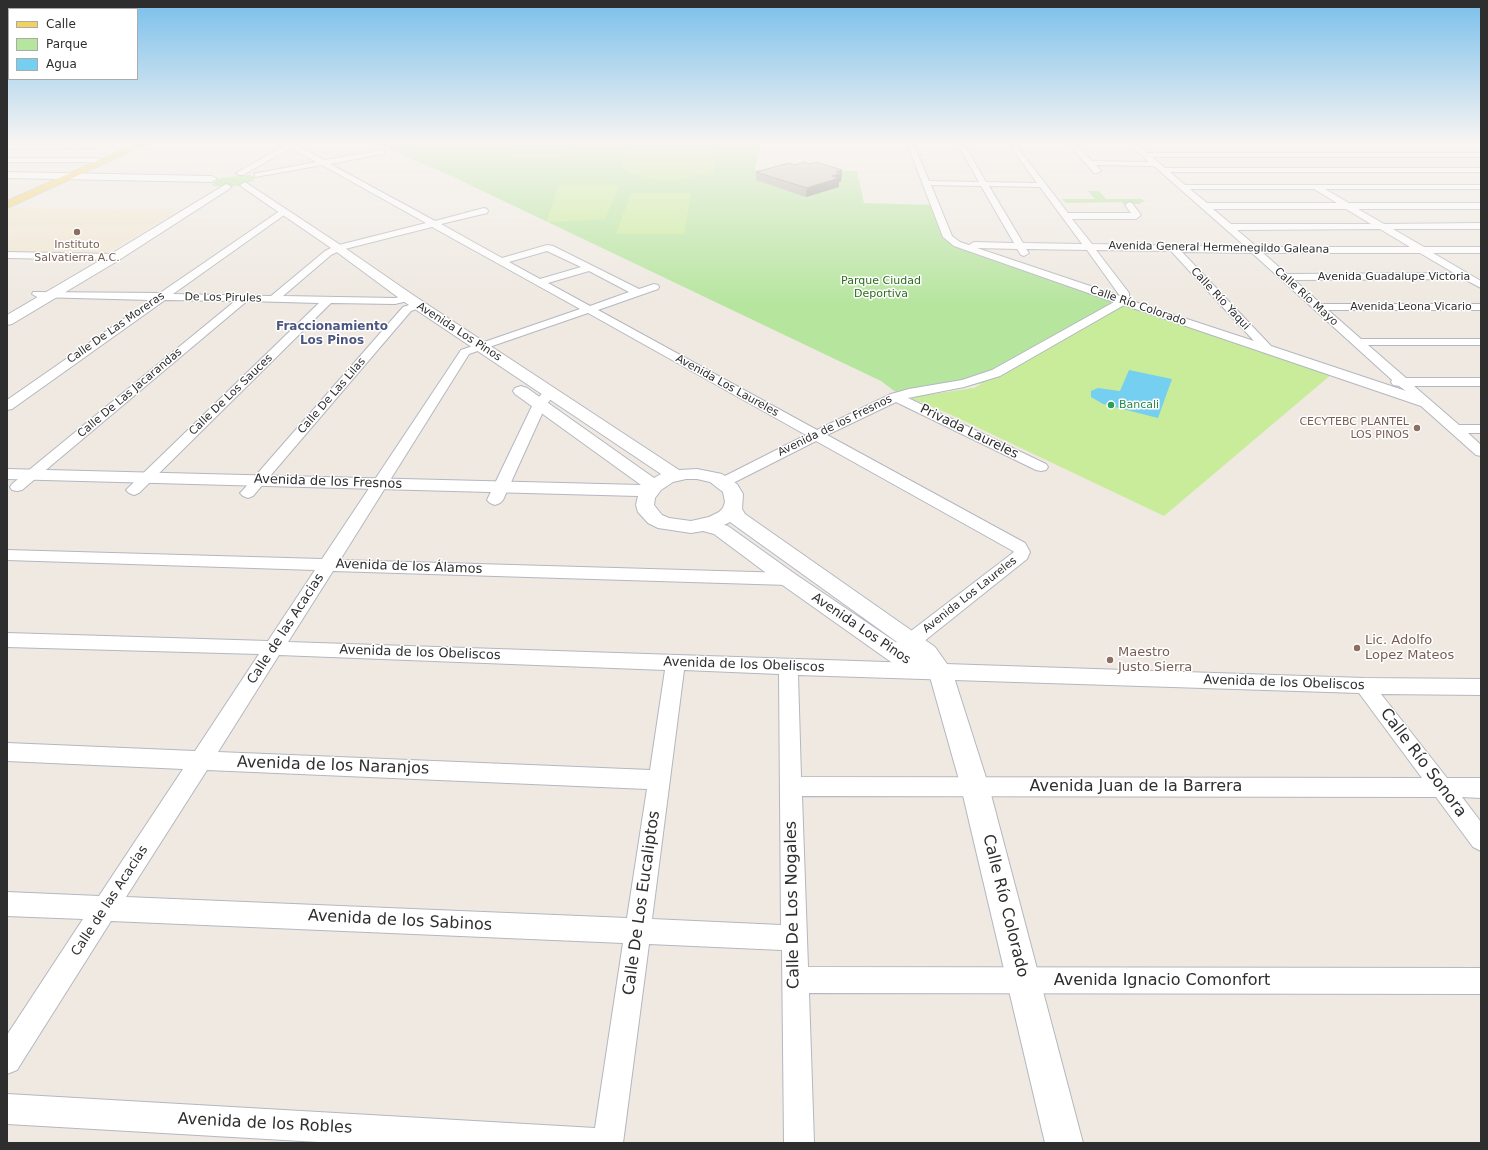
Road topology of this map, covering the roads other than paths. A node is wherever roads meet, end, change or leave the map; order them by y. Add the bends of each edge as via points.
1 (26, 197) edge
2 (205, 197) edge
3 (208, 197) edge
4 (258, 197) edge
5 (384, 197) edge
6 (932, 197) edge
7 (992, 197) edge
8 (1052, 197) edge
9 (1194, 197) edge
10 (1333, 197) edge
11 (7, 205) edge
12 (1129, 205) dead end
13 (1205, 206) junction
14 (1350, 206) junction
15 (1481, 206) edge
16 (484, 211) dead end
17 (281, 213) junction
18 (1066, 216) junction
19 (434, 224) junction
20 (1384, 226) junction
21 (1481, 226) edge
22 (1227, 227) junction
23 (957, 244) junction
24 (1020, 246) junction
25 (1089, 247) junction
26 (1172, 248) junction
27 (333, 250) junction
28 (1253, 250) junction
29 (1422, 250) junction
30 (1481, 250) edge
31 (7, 255) edge
32 (102, 256) junction
33 (115, 257) junction
34 (501, 261) junction
35 (589, 268) junction
36 (1032, 270) junction
37 (1467, 276) junction
38 (1481, 276) edge
39 (1284, 277) junction
40 (539, 282) junction
41 (1481, 285) edge
42 (654, 288) dead end
43 (639, 293) junction
44 (37, 294) junction
45 (50, 294) junction
46 (160, 297) junction
47 (244, 299) junction
48 (274, 299) junction
49 (328, 300) junction
50 (1123, 301) junction
51 (407, 303) junction
52 (1318, 307) junction
53 (1481, 307) edge
54 (589, 310) junction
55 (7, 312) edge
56 (7, 320) edge
57 (1358, 342) junction
58 (1481, 342) edge
59 (482, 346) junction
60 (1268, 349) junction
61 (465, 352) junction
62 (478, 361) dead end
63 (509, 382) dead end
64 (1367, 382) junction
65 (1402, 382) junction
66 (1481, 382) edge
67 (550, 393) junction
68 (896, 396) junction
69 (1426, 403) junction
70 (540, 404) junction
71 (7, 406) edge
72 (1456, 429) junction
73 (1481, 429) edge
74 (815, 435) junction
75 (1481, 452) edge
76 (1041, 467) dead end
77 (32, 475) junction
78 (676, 476) junction
79 (724, 482) junction
80 (10, 483) edge
81 (140, 484) junction
82 (254, 487) junction
83 (376, 490) junction
84 (498, 494) junction
85 (649, 494) junction
86 (732, 508) junction
87 (704, 526) junction
88 (7, 555) edge
89 (327, 564) junction
90 (788, 579) junction
91 (7, 640) edge
92 (904, 647) junction
93 (274, 648) junction
94 (676, 662) junction
95 (788, 667) junction
96 (940, 672) junction
97 (1364, 686) junction
98 (1481, 687) edge
99 (7, 752) edge
100 (201, 760) junction
101 (659, 780) junction
102 (790, 786) junction
103 (974, 787) junction
104 (1442, 788) junction
105 (1481, 788) edge
106 (1481, 840) edge
107 (7, 904) edge
108 (106, 908) junction
109 (638, 931) junction
110 (794, 938) junction
111 (795, 980) junction
112 (1023, 980) junction
113 (1481, 981) edge
114 (7, 1060) edge
115 (7, 1109) edge
116 (595, 1143) edge
117 (608, 1143) edge
118 (799, 1143) edge
119 (1064, 1143) edge

1 - 11 main road
2 - 32 street
3 - 33 street
4 - 17 street, Avenida Los Pinos
5 - 19 street, Avenida Los Laureles
6 - 23 street via 948,237
7 - 24 street
8 - 18 street
9 - 13 street, Calle Río Mayo
10 - 14 street
12 - 18 street via 1136,216
13 - 14 street
13 - 22 street, Calle Río Mayo
14 - 15 street
14 - 20 street
16 - 19 street
17 - 27 street, Avenida Los Pinos
17 - 46 street, Calle De Las Moreras
18 - 25 street
19 - 27 street
19 - 34 street, Avenida Los Laureles
20 - 21 street
20 - 22 street
20 - 29 street
22 - 28 street, Calle Río Mayo
23 - 24 street, Avenida General Hermenegildo Galeana
23 - 36 street, Calle Río Colorado
24 - 25 street, Avenida General Hermenegildo Galeana
24 - 36 street
25 - 26 street, Avenida General Hermenegildo Galeana
25 - 50 street via 1124,293
26 - 28 street, Avenida General Hermenegildo Galeana
26 - 60 street, Calle Río Yaqui
27 - 48 street
27 - 51 street, Avenida Los Pinos
28 - 29 street, Avenida General Hermenegildo Galeana
28 - 39 street, Calle Río Mayo
29 - 30 street, Avenida General Hermenegildo Galeana
29 - 37 street
31 - 32 street
32 - 33 street
32 - 44 street
33 - 45 street
34 - 35 street via 553,248
34 - 40 street, Avenida Los Laureles
35 - 40 street
35 - 43 street
36 - 50 street, Calle Río Colorado
37 - 38 street, Avenida Guadalupe Victoria
37 - 39 street, Avenida Guadalupe Victoria
37 - 41 street
39 - 52 street, Calle Río Mayo
40 - 54 street, Avenida Los Laureles
42 - 43 street
43 - 54 street
44 - 45 street, De Los Pirules
44 - 55 street
45 - 46 street, De Los Pirules
45 - 56 street
46 - 47 street, De Los Pirules
46 - 71 street, Calle De Las Moreras
47 - 48 street, De Los Pirules
47 - 77 street, Calle De Las Jacarandas
48 - 49 street, De Los Pirules
49 - 51 street, De Los Pirules
49 - 81 street, Calle De Los Sauces
50 - 60 street, Calle Río Colorado
50 - 68 street, Avenida de los Fresnos via 996,373 964,383
51 - 59 street, Avenida Los Pinos
51 - 61 street, Avenida Los Pinos
51 - 82 street, Calle De Las Lilas
52 - 53 street, Avenida Leona Vicario
52 - 57 street, Calle Río Mayo
54 - 59 street
54 - 74 street, Avenida Los Laureles
57 - 58 street
57 - 65 street, Calle Río Mayo
59 - 61 street
59 - 67 street, Avenida Los Pinos
60 - 64 street, Calle Río Colorado
61 - 62 street, Avenida Los Pinos
61 - 83 street, Calle de las Acacias
63 - 70 street
64 - 65 street
64 - 69 street, Calle Río Colorado
65 - 66 street
65 - 69 street, Calle Río Mayo
67 - 70 street
67 - 78 street, Avenida Los Pinos
68 - 74 street, Avenida de los Fresnos
68 - 76 street, Privada Laureles
69 - 72 street, Calle Río Mayo
70 - 84 street
70 - 85 street
72 - 73 street
72 - 75 street, Calle Río Mayo
74 - 79 street, Avenida de los Fresnos
74 - 92 street, Avenida Los Laureles via 1019,548 1022,552
77 - 80 street, Avenida de los Fresnos
77 - 81 street, Avenida de los Fresnos
78 - 79 street via 702,475
78 - 85 street via 664,480
79 - 86 street via 734,494
80 - 81 street, Avenida de los Fresnos
81 - 82 street, Avenida de los Fresnos
82 - 83 street, Avenida de los Fresnos
83 - 84 street, Avenida de los Fresnos
83 - 89 street, Calle de las Acacias
84 - 85 street, Avenida de los Fresnos
85 - 87 street via 648,512 655,519 678,527
86 - 87 street via 726,516
86 - 92 street, Avenida Los Pinos via 736,518
87 - 90 street, Avenida Los Pinos via 721,530
88 - 89 street, Avenida de los Álamos
89 - 90 street, Avenida de los Álamos
89 - 93 street, Calle de las Acacias
90 - 92 street, Avenida Los Pinos
91 - 93 street, Avenida de los Obeliscos
92 - 96 street, Avenida Los Pinos via 909,663
93 - 94 street, Avenida de los Obeliscos
93 - 100 street, Calle de las Acacias
94 - 95 street, Avenida de los Obeliscos
94 - 101 street, Calle De Los Eucaliptos
95 - 96 street, Avenida de los Obeliscos
95 - 102 street, Calle De Los Nogales
96 - 97 street, Avenida de los Obeliscos
96 - 103 street, Calle Río Colorado
97 - 98 street, Avenida de los Obeliscos
97 - 104 street, Calle Río Sonora
99 - 100 street, Avenida de los Naranjos
100 - 101 street, Avenida de los Naranjos
100 - 108 street, Calle de las Acacias
101 - 109 street, Calle De Los Eucaliptos
102 - 103 street, Avenida Juan de la Barrera
102 - 110 street, Calle De Los Nogales
103 - 104 street, Avenida Juan de la Barrera
103 - 112 street, Calle Río Colorado
104 - 105 street, Avenida Juan de la Barrera
104 - 106 street, Calle Río Sonora
107 - 108 street, Avenida de los Sabinos
108 - 109 street, Avenida de los Sabinos
108 - 114 street, Calle de las Acacias
109 - 110 street, Avenida de los Sabinos
109 - 117 street, Calle De Los Eucaliptos
110 - 111 street, Calle De Los Nogales
111 - 112 street, Avenida Ignacio Comonfort
111 - 118 street, Calle De Los Nogales
112 - 113 street, Avenida Ignacio Comonfort
112 - 119 street, Calle Río Colorado
115 - 116 street, Avenida de los Robles

